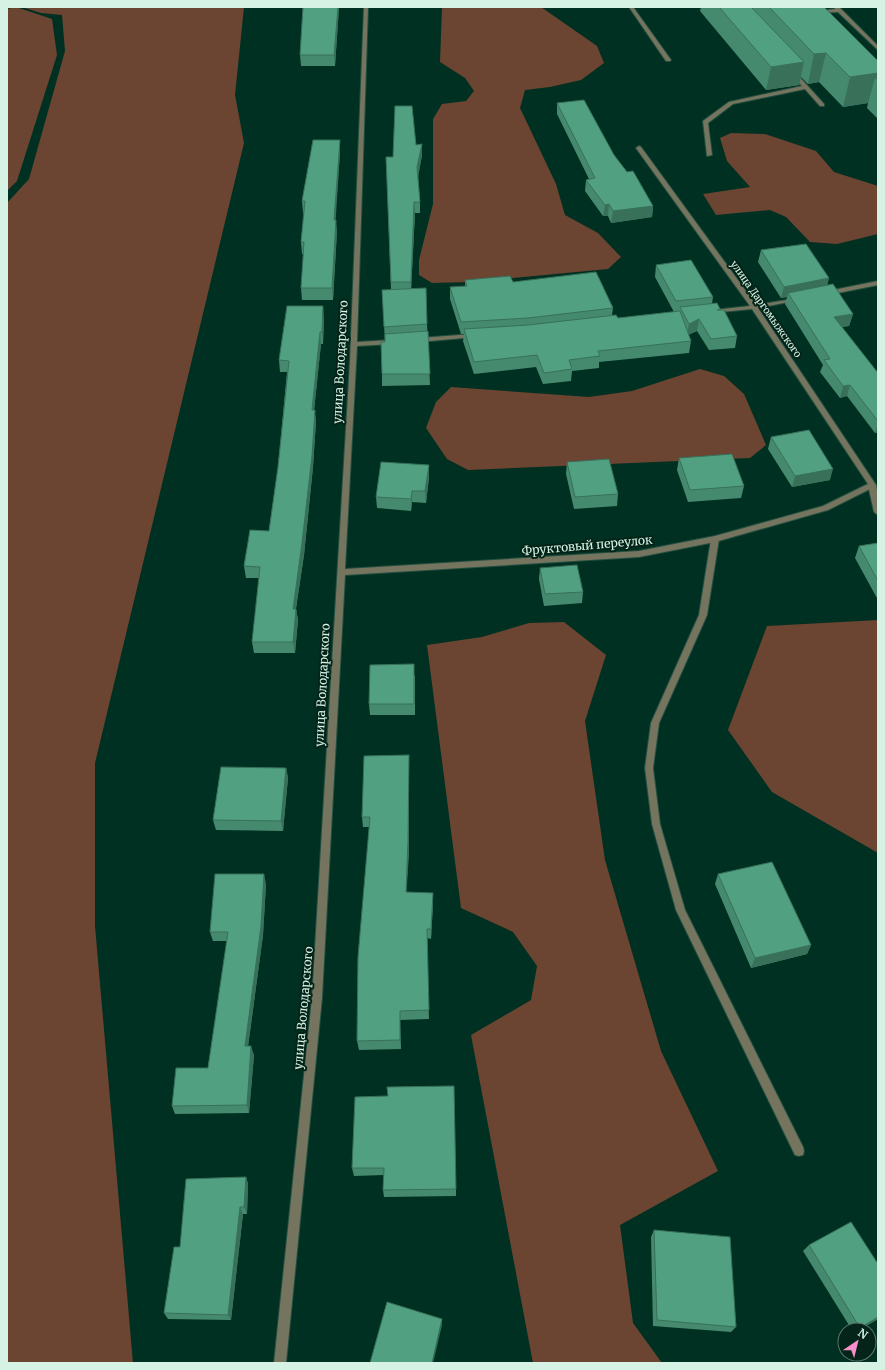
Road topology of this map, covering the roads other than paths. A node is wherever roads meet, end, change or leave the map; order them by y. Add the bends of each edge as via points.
1 (366, 7) edge
2 (631, 7) edge
3 (837, 9) edge
4 (809, 13) edge
5 (878, 49) edge
6 (668, 60) dead end
7 (790, 70) edge
8 (806, 86) junction
9 (822, 105) dead end
10 (639, 148) dead end
11 (709, 155) dead end
12 (878, 283) edge
13 (824, 294) edge
14 (801, 298) edge
15 (754, 307) junction
16 (707, 312) edge
17 (480, 336) edge
18 (401, 341) edge
19 (409, 341) edge
20 (353, 344) junction
21 (875, 488) edge
22 (878, 512) edge
23 (715, 539) junction
24 (341, 572) junction
25 (799, 1151) dead end
26 (280, 1363) edge

1 - 20 street, улица Володарского
2 - 6 street
3 - 4 street
3 - 5 street
7 - 8 street
8 - 9 street
8 - 11 street via 731,103 705,122
10 - 15 street, улица Даргомыжского
12 - 13 street
14 - 15 street
15 - 16 street
15 - 21 street, улица Даргомыжского
17 - 19 street
18 - 20 street
20 - 24 street, улица Володарского
21 - 22 street
21 - 23 street, Фруктовый переулок via 824,508
23 - 24 street, Фруктовый переулок via 639,554
23 - 25 street via 703,615 655,723 649,768 656,824 681,910
24 - 26 street, улица Володарского via 317,998

